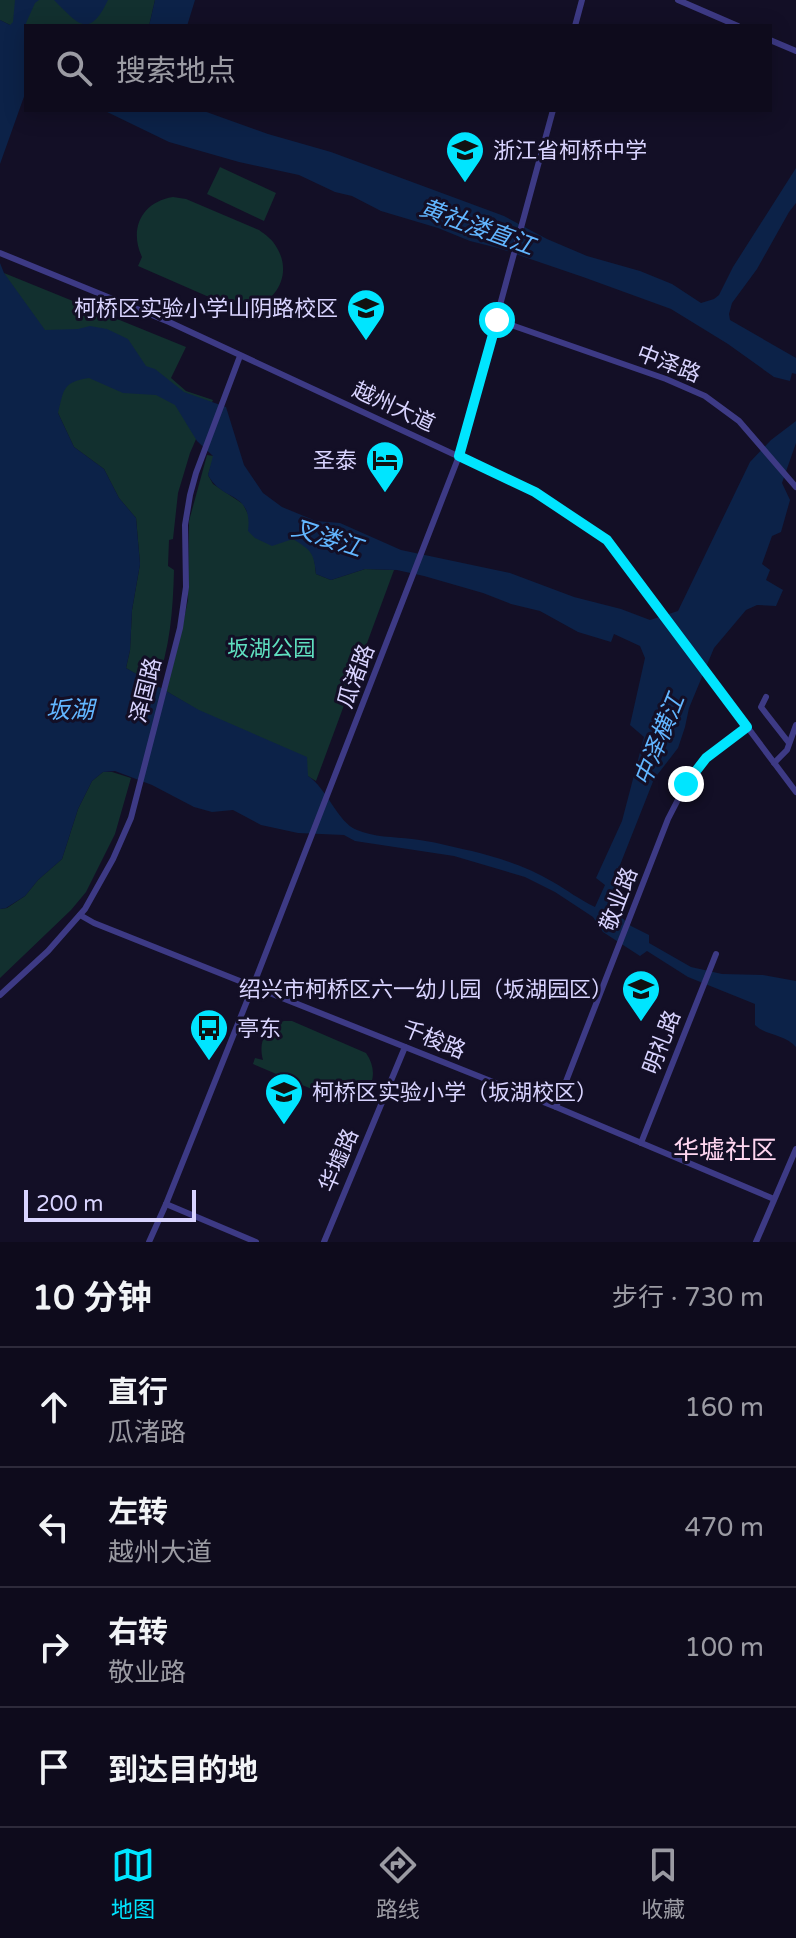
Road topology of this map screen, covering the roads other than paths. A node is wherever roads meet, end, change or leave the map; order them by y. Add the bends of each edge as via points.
1 (582, 0) edge
2 (678, 0) edge
3 (576, 24) edge
4 (733, 24) edge
5 (772, 41) edge
6 (796, 51) edge
7 (552, 112) edge
8 (1, 253) edge
9 (497, 320) junction
10 (240, 356) junction
11 (459, 456) junction
12 (796, 487) edge
13 (766, 697) dead end
14 (796, 725) edge
15 (747, 727) junction
16 (789, 743) junction
17 (774, 763) junction
18 (796, 792) edge
19 (80, 915) junction
20 (716, 954) dead end
21 (253, 986) junction
22 (0, 995) edge
23 (405, 1047) junction
24 (556, 1107) junction
25 (641, 1143) junction
26 (796, 1149) edge
27 (774, 1199) junction
28 (166, 1204) junction
29 (149, 1242) edge
30 (256, 1242) edge
31 (324, 1242) edge
32 (756, 1242) edge

1 - 3 street
2 - 4 street
5 - 6 street
7 - 9 street, 瓜渚路
8 - 10 street, 越州大道
9 - 11 street, 瓜渚路
9 - 12 street, 中泽路 via 705,396 739,421
10 - 11 street, 越州大道
10 - 19 street, 泽国路 via 196,473 188,510 180,628 131,818
11 - 15 street, 越州大道 via 535,492 607,540
11 - 21 street, 瓜渚路
13 - 16 street via 761,707
14 - 16 street
15 - 17 street, 越州大道
15 - 24 street, 敬业路 via 706,758 668,819
16 - 17 street
17 - 18 street, 越州大道
19 - 21 street, 千梭路
19 - 22 street, 泽国路
20 - 25 street, 明礼路
21 - 23 street, 千梭路
21 - 28 street, 瓜渚路
23 - 24 street, 千梭路
23 - 31 street, 华墟路
24 - 25 street, 千梭路
25 - 27 street, 千梭路
26 - 27 street
27 - 32 street
28 - 29 street, 瓜渚路
28 - 30 street

